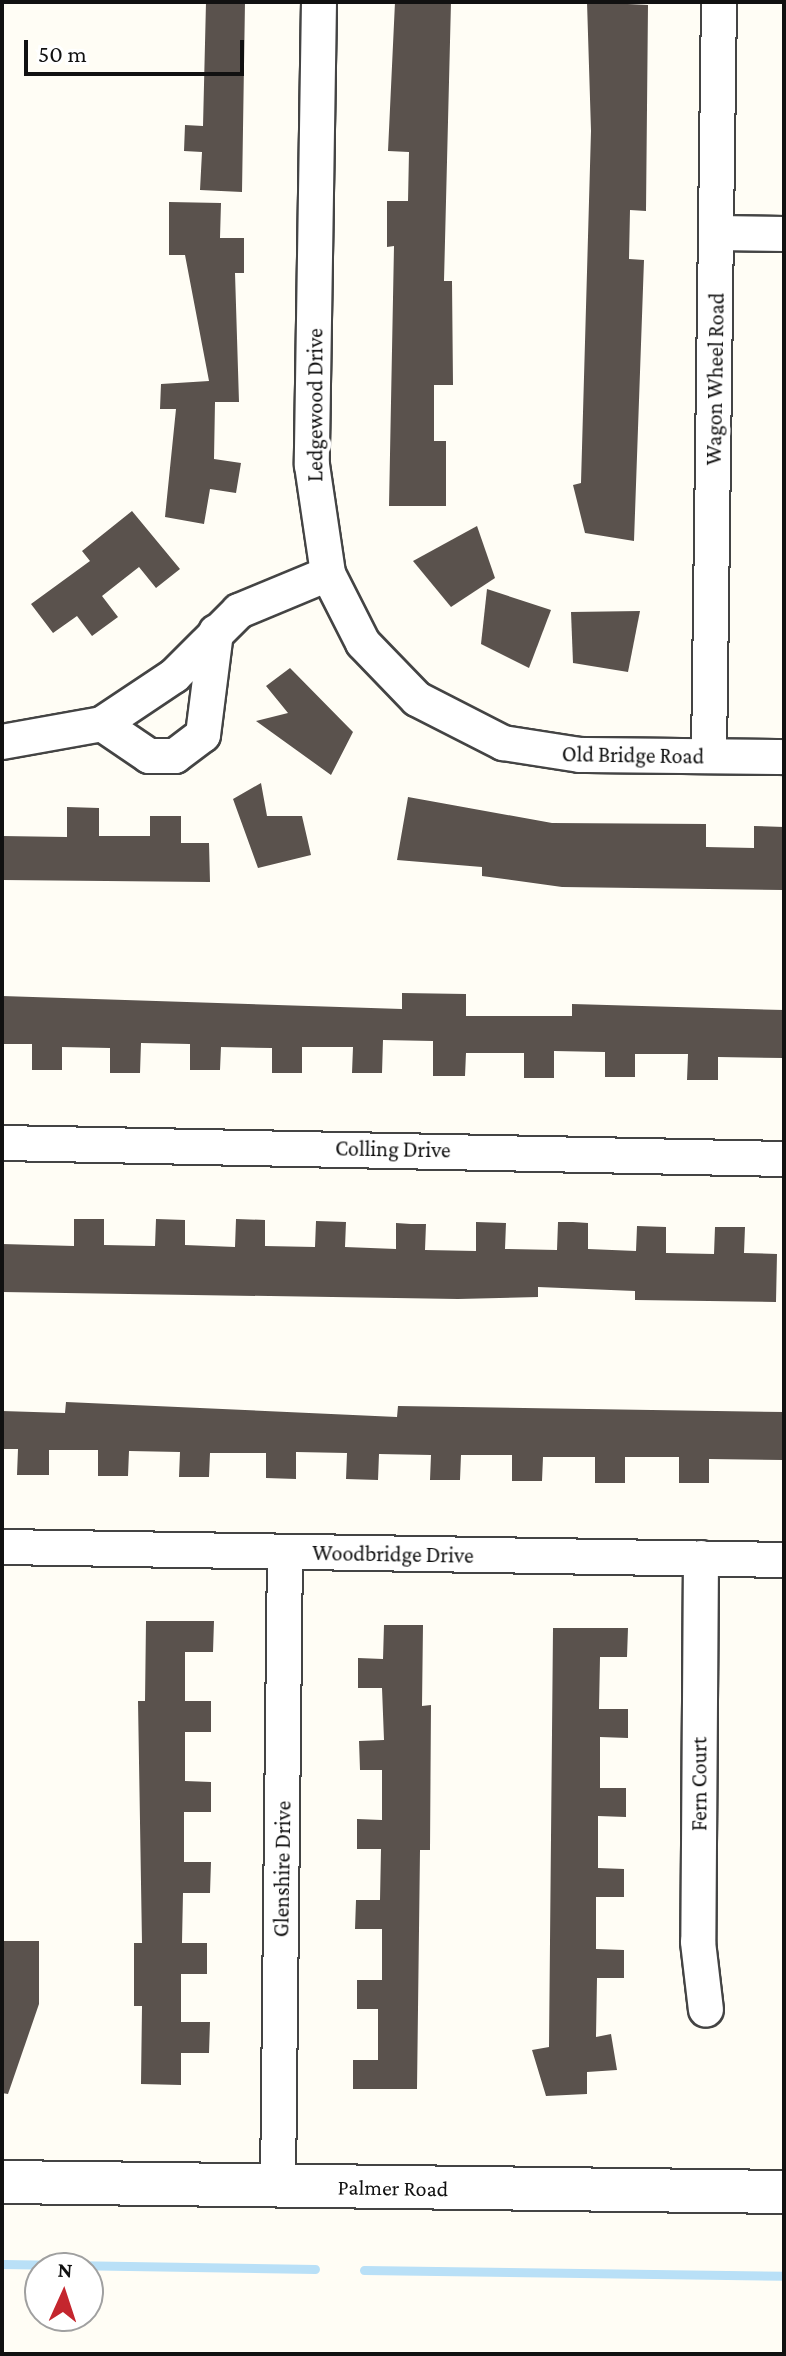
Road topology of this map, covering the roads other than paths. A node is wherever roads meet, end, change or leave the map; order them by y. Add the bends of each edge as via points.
1 (319, 2) edge
2 (719, 2) edge
3 (718, 233) junction
4 (784, 234) edge
5 (328, 574) junction
6 (216, 632) junction
7 (102, 724) junction
8 (484, 736) joint
9 (2, 742) edge
10 (709, 755) junction
11 (784, 757) edge
12 (2, 1143) edge
13 (784, 1159) edge
14 (2, 1547) edge
15 (285, 1552) junction
16 (701, 1558) junction
17 (784, 1560) edge
18 (706, 2010) dead end
19 (2, 2182) edge
20 (278, 2186) junction
21 (784, 2192) edge

1 - 5 street, Ledgewood Drive via 312,465
2 - 3 street, Wagon Wheel Road
3 - 4 street
3 - 10 street, Wagon Wheel Road
5 - 6 street via 259,599
5 - 8 street, Ledgewood Drive via 381,666 417,699
6 - 7 street via 174,676
6 - 7 street via 203,735 175,756 149,756
7 - 9 street
8 - 10 street, Old Bridge Road via 551,754
10 - 11 street, Old Bridge Road
12 - 13 street, Colling Drive
14 - 15 street, Woodbridge Drive
15 - 16 street, Woodbridge Drive
15 - 20 street, Glenshire Drive
16 - 17 street, Woodbridge Drive
16 - 18 street, Fern Court via 698,1942
19 - 20 street, Palmer Road
20 - 21 street, Palmer Road

